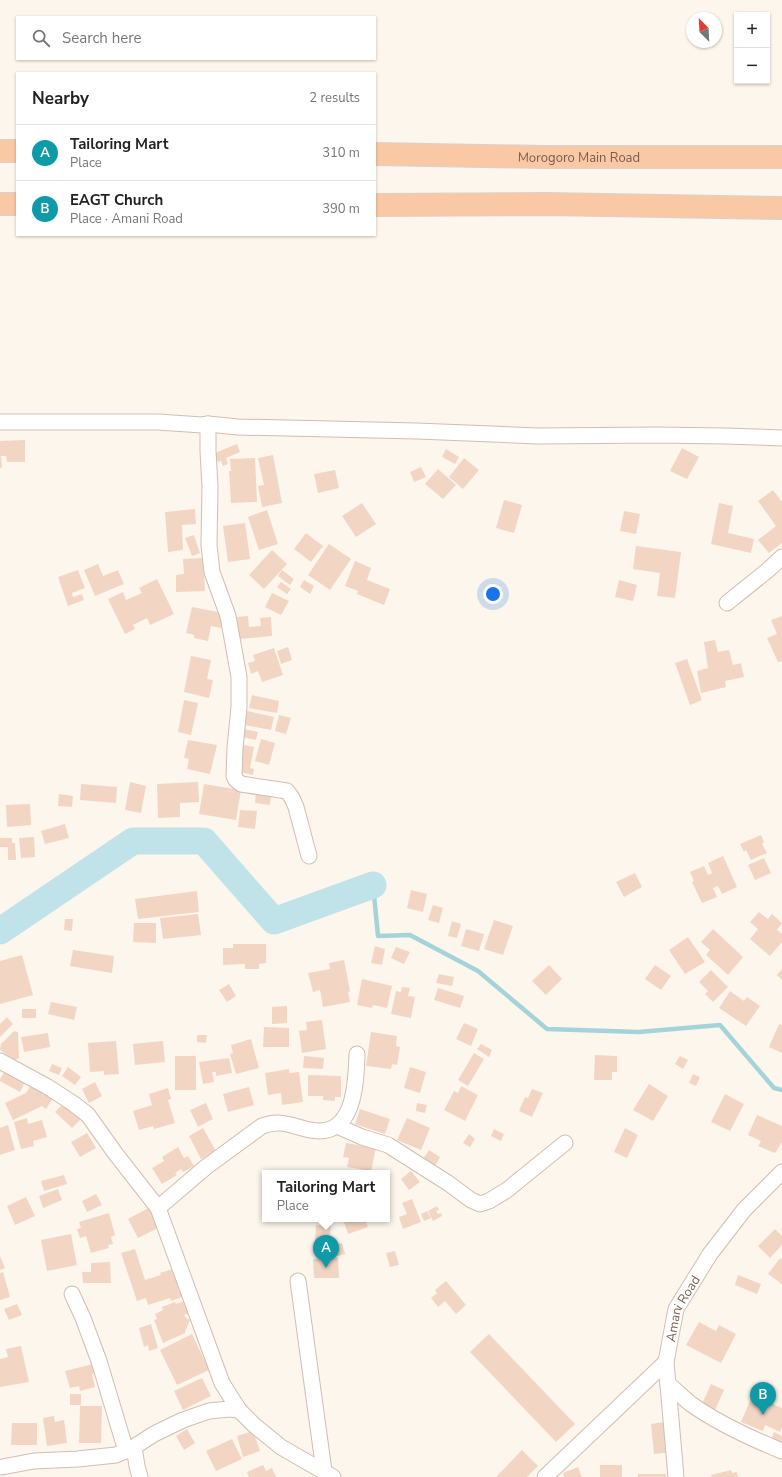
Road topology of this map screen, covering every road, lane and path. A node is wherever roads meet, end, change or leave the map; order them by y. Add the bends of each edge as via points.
1 (0, 151) edge
2 (16, 151) edge
3 (376, 154) edge
4 (782, 157) edge
5 (0, 204) edge
6 (16, 204) edge
7 (376, 205) edge
8 (782, 208) edge
9 (0, 422) edge
10 (208, 424) junction
11 (782, 438) edge
12 (782, 557) edge
13 (727, 603) dead end
14 (310, 856) dead end
15 (357, 1054) dead end
16 (0, 1061) edge
17 (337, 1126) junction
18 (565, 1143) dead end
19 (782, 1172) edge
20 (158, 1208) junction
21 (298, 1281) dead end
22 (72, 1294) dead end
23 (666, 1362) junction
24 (668, 1384) junction
25 (239, 1410) junction
26 (130, 1449) junction
27 (782, 1451) edge
28 (3, 1469) edge
29 (328, 1474) edge
30 (140, 1477) edge
31 (545, 1477) edge
32 (676, 1477) edge

1 - 2 highway
3 - 4 highway, Morogoro Main Road
5 - 6 highway
7 - 8 highway via 545,204
9 - 10 street
10 - 11 street via 538,436
10 - 14 street via 209,545 212,572 228,616 239,677 234,776 241,784 287,791 296,807
12 - 13 street
15 - 17 street via 352,1102
16 - 20 street via 48,1087 88,1115
17 - 18 street via 388,1145 480,1204 507,1190
17 - 20 street via 326,1130 312,1130 273,1122 262,1126 206,1167
19 - 23 street, Amani Road via 744,1210 710,1254 687,1290 676,1309
20 - 25 street via 222,1383
21 - 29 street
22 - 26 street
23 - 24 street, Amani Road
23 - 31 street
24 - 27 street via 691,1404 726,1426
24 - 32 street, Amani Road
25 - 26 street via 229,1408 209,1411 183,1420
25 - 29 street via 281,1447
26 - 28 street via 116,1455 34,1462
26 - 30 street

